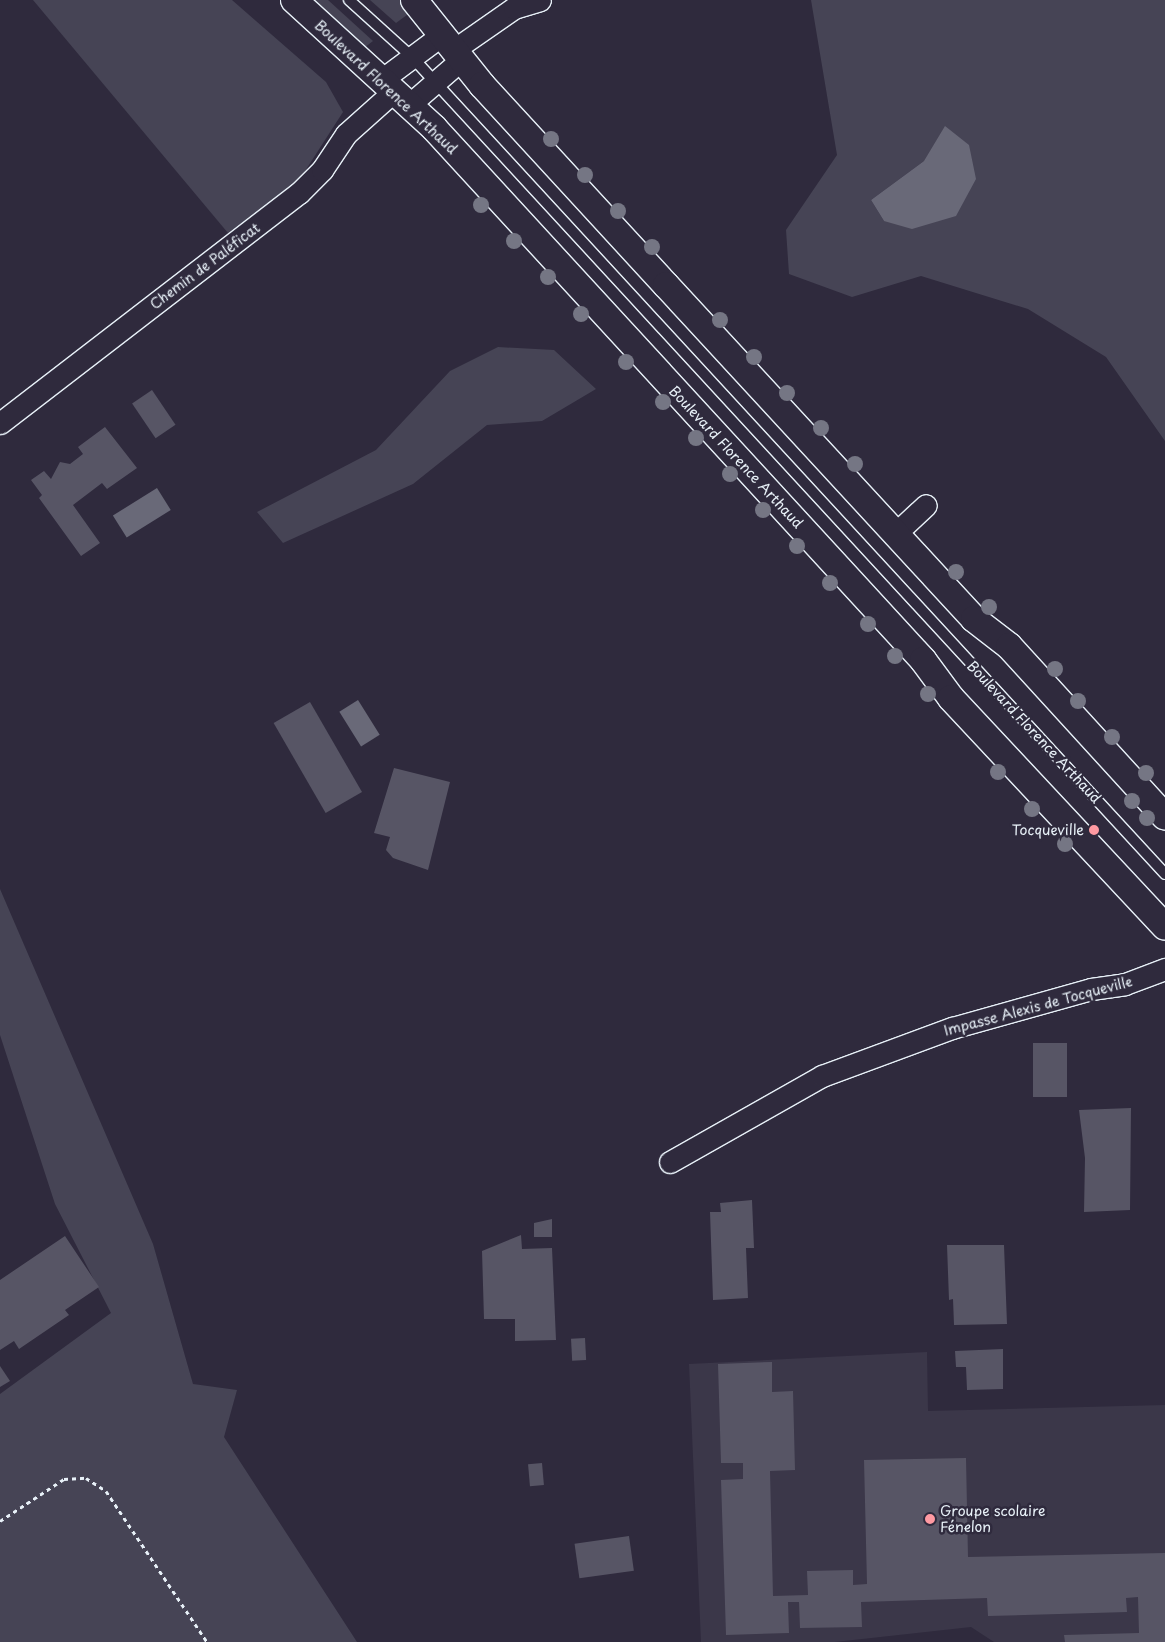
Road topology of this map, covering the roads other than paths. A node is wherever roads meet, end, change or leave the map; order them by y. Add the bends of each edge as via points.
1 (294, 0) edge
2 (349, 0) edge
3 (414, 0) edge
4 (540, 0) edge
5 (453, 47) junction
6 (412, 57) junction
7 (434, 82) junction
8 (394, 93) junction
9 (0, 423) edge
10 (926, 505) dead end
11 (895, 534) junction
12 (1165, 817) edge
13 (1165, 874) edge
14 (1165, 926) edge
15 (1165, 969) edge
16 (670, 1162) dead end

1 - 8 street, Boulevard Florence Arthaud
2 - 6 lane, Boulevard Florence Arthaud
3 - 5 street
4 - 5 street via 514,8
5 - 6 street
5 - 7 street
5 - 11 street
6 - 7 lane, Boulevard Florence Arthaud
6 - 8 street
7 - 8 street
7 - 13 lane, Boulevard Florence Arthaud
8 - 9 street, Chemin de Paléficat via 346,134 322,170 299,193
8 - 14 street, Boulevard Florence Arthaud via 440,135 923,660 957,703
10 - 11 street
11 - 12 street via 974,619 1009,646
15 - 16 street, Impasse Alexis de Tocqueville via 1125,984 1091,989 952,1028 822,1076

